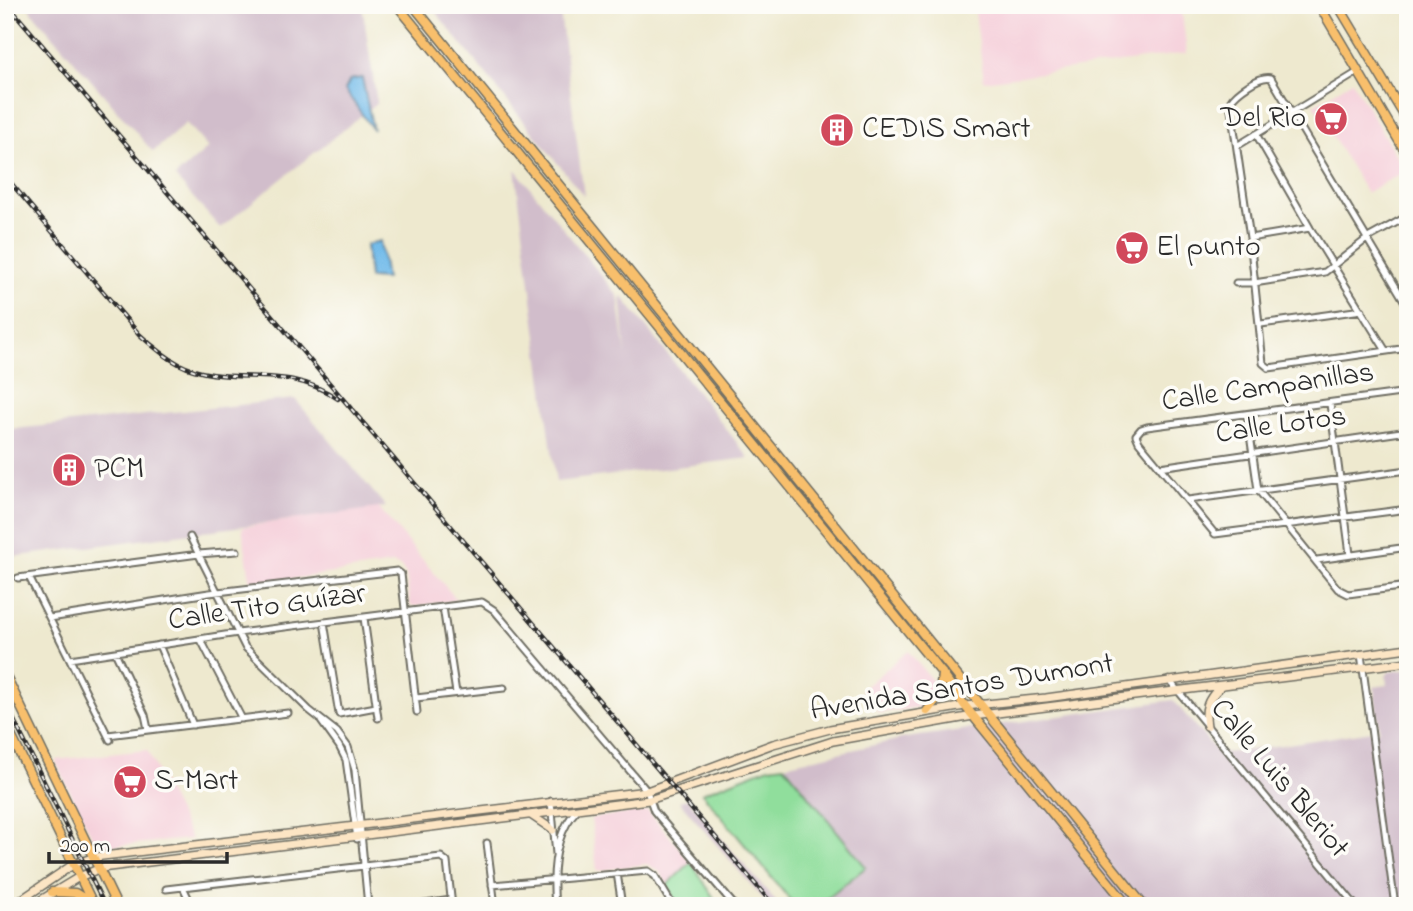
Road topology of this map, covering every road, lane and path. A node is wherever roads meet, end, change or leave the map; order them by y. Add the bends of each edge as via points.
1 (397, 5) edge
2 (413, 5) edge
3 (1319, 5) edge
4 (1338, 5) edge
5 (1358, 72) junction
6 (1292, 112) junction
7 (1408, 122) edge
8 (1256, 134) junction
9 (1237, 146) junction
10 (1408, 156) edge
11 (549, 172) junction
12 (541, 180) junction
13 (1408, 216) edge
14 (1310, 228) junction
15 (1250, 238) junction
16 (1368, 238) junction
17 (1334, 267) junction
18 (1236, 283) dead end
19 (1254, 283) junction
20 (1408, 307) edge
21 (1362, 310) junction
22 (1261, 324) junction
23 (1408, 348) edge
24 (1386, 351) junction
25 (1408, 392) edge
26 (1330, 404) junction
27 (1247, 414) junction
28 (1408, 431) edge
29 (1335, 440) junction
30 (1252, 452) junction
31 (1160, 467) junction
32 (1408, 470) edge
33 (1340, 479) junction
34 (1258, 490) junction
35 (1188, 500) junction
36 (1408, 509) edge
37 (1345, 518) junction
38 (1287, 525) junction
39 (190, 537) dead end
40 (1408, 547) edge
41 (237, 551) dead end
42 (199, 554) junction
43 (1350, 554) junction
44 (1317, 560) junction
45 (29, 577) junction
46 (18, 578) dead end
47 (1408, 586) edge
48 (218, 592) junction
49 (443, 607) junction
50 (406, 612) junction
51 (50, 618) junction
52 (364, 618) junction
53 (324, 622) junction
54 (238, 633) junction
55 (201, 640) junction
56 (159, 645) junction
57 (1408, 648) edge
58 (115, 652) junction
59 (1361, 654) junction
60 (69, 659) junction
61 (1408, 662) edge
62 (1363, 668) junction
63 (942, 673) junction
64 (5, 674) edge
65 (1169, 680) junction
66 (1221, 686) junction
67 (504, 688) dead end
68 (1177, 692) junction
69 (456, 693) junction
70 (416, 698) junction
71 (1046, 698) junction
72 (965, 706) junction
73 (981, 706) junction
74 (376, 707) junction
75 (1047, 708) junction
76 (927, 711) junction
77 (417, 712) dead end
78 (288, 713) dead end
79 (339, 714) junction
80 (988, 715) junction
81 (973, 716) junction
82 (242, 719) junction
83 (378, 719) dead end
84 (5, 723) edge
85 (193, 724) junction
86 (327, 726) junction
87 (1207, 726) junction
88 (148, 729) junction
89 (647, 791) junction
90 (649, 800) junction
91 (551, 801) junction
92 (577, 810) junction
93 (552, 812) junction
94 (531, 815) junction
95 (358, 826) junction
96 (553, 830) junction
97 (360, 840) junction
98 (487, 844) dead end
99 (95, 857) junction
100 (556, 857) junction
101 (74, 864) junction
102 (100, 868) junction
103 (363, 868) junction
104 (617, 873) junction
105 (79, 877) junction
106 (553, 879) junction
107 (492, 885) junction
108 (166, 889) dead end
109 (184, 889) junction
110 (51, 892) junction
111 (452, 903) edge
112 (94, 905) edge
113 (12, 906) edge
114 (31, 906) edge
115 (117, 906) edge
116 (192, 906) edge
117 (368, 906) edge
118 (412, 906) edge
119 (495, 906) edge
120 (555, 906) edge
121 (622, 906) edge
122 (673, 906) edge
123 (735, 906) edge
124 (1128, 906) edge
125 (1144, 906) edge
126 (1356, 906) edge
127 (1395, 906) edge

1 - 12 main road
2 - 11 main road
3 - 5 main road
4 - 7 main road
5 - 6 street
5 - 10 main road
6 - 8 street
6 - 9 street via 1269,77 1234,96 1230,102
6 - 16 street
8 - 9 street
8 - 14 street
9 - 15 street
11 - 12 main road
11 - 73 main road
12 - 63 main road
13 - 16 street
14 - 15 street
14 - 17 street
15 - 19 street
16 - 17 street
16 - 20 street
17 - 19 street
17 - 21 street
18 - 19 street
19 - 22 street
21 - 22 street
21 - 24 street
22 - 24 street via 1264,363 1269,368
23 - 24 street
25 - 26 street, Calle Campanillas
26 - 27 street, Calle Campanillas
26 - 29 street
27 - 30 street
27 - 31 street, Calle Campanillas via 1140,429 1136,435 1139,442
28 - 29 street, Calle Lotos
29 - 30 street, Calle Lotos
29 - 33 street
30 - 31 street, Calle Lotos
30 - 34 street
31 - 35 street, Calle Campanillas
32 - 33 street
33 - 34 street
33 - 37 street
34 - 35 street
34 - 38 street
35 - 38 street, Calle Campanillas via 1218,534
36 - 37 street
37 - 38 street
37 - 43 street
38 - 44 street
39 - 42 street
40 - 43 street
41 - 42 street
42 - 45 street
42 - 48 street
43 - 44 street
44 - 47 street via 1338,589 1348,594
45 - 46 street
45 - 51 street
48 - 50 street via 395,571 401,575
48 - 51 street
48 - 54 street
49 - 50 street, Calle Tito Guízar
49 - 69 street
49 - 89 street, Calle Tito Guízar via 482,602 494,610
50 - 52 street, Calle Tito Guízar
50 - 70 street
51 - 60 street
52 - 53 street, Calle Tito Guízar
52 - 74 street
53 - 54 street, Calle Tito Guízar
53 - 79 street
54 - 55 street, Calle Tito Guízar
54 - 86 street via 251,654
55 - 56 street, Calle Tito Guízar
55 - 82 street
56 - 58 street, Calle Tito Guízar
56 - 85 street
57 - 59 main road, Avenida Santos Dumont
58 - 60 street, Calle Tito Guízar
58 - 88 street
59 - 62 street
59 - 65 main road, Avenida Santos Dumont
60 - 88 street via 109,738
61 - 62 main road, Avenida Santos Dumont
62 - 66 main road, Avenida Santos Dumont
62 - 127 street
63 - 72 main road
63 - 76 main road via 940,695
64 - 99 main road
65 - 68 street, Calle Luis Bleriot
65 - 71 main road, Avenida Santos Dumont
66 - 68 main road, Avenida Santos Dumont
66 - 87 main road via 1207,703
67 - 69 street
68 - 75 main road, Avenida Santos Dumont
68 - 87 street, Calle Luis Bleriot
69 - 70 street
70 - 77 street
71 - 73 main road, Avenida Santos Dumont
71 - 75 main road
72 - 73 main road, Avenida Santos Dumont
72 - 76 main road, Avenida Santos Dumont
72 - 81 main road
73 - 80 main road
74 - 79 street
74 - 83 street
75 - 80 main road, Avenida Santos Dumont
76 - 89 main road, Avenida Santos Dumont via 773,744
78 - 82 street
79 - 86 street
80 - 81 main road, Avenida Santos Dumont
80 - 125 main road
81 - 90 main road, Avenida Santos Dumont via 832,741
81 - 124 main road
82 - 85 street
84 - 101 main road
85 - 88 street
86 - 95 street via 344,741 352,758
87 - 126 street, Calle Luis Bleriot
89 - 90 street
89 - 91 main road, Avenida Santos Dumont
90 - 92 main road, Avenida Santos Dumont
90 - 123 street
91 - 93 street
91 - 95 main road, Avenida Santos Dumont
92 - 93 main road, Avenida Santos Dumont
92 - 100 street via 566,823
93 - 94 main road, Avenida Santos Dumont
93 - 96 street
94 - 96 main road
94 - 97 main road, Avenida Santos Dumont
95 - 97 street
95 - 99 main road, Avenida Santos Dumont
96 - 100 street
97 - 102 main road, Avenida Santos Dumont
97 - 103 street
98 - 107 street
99 - 101 main road, Avenida Santos Dumont
99 - 102 main road
100 - 106 street
101 - 105 main road
101 - 113 main road, Avenida Santos Dumont
102 - 105 main road, Avenida Santos Dumont
102 - 115 main road
103 - 109 street
103 - 111 street via 445,859
103 - 117 street
104 - 106 street
104 - 121 street
104 - 122 street via 652,872
105 - 110 main road, Avenida Santos Dumont
105 - 112 main road
106 - 107 street
106 - 120 street
107 - 119 street
108 - 109 street
109 - 116 street
110 - 112 main road via 75,893
110 - 114 main road, Avenida Santos Dumont
111 - 118 street

